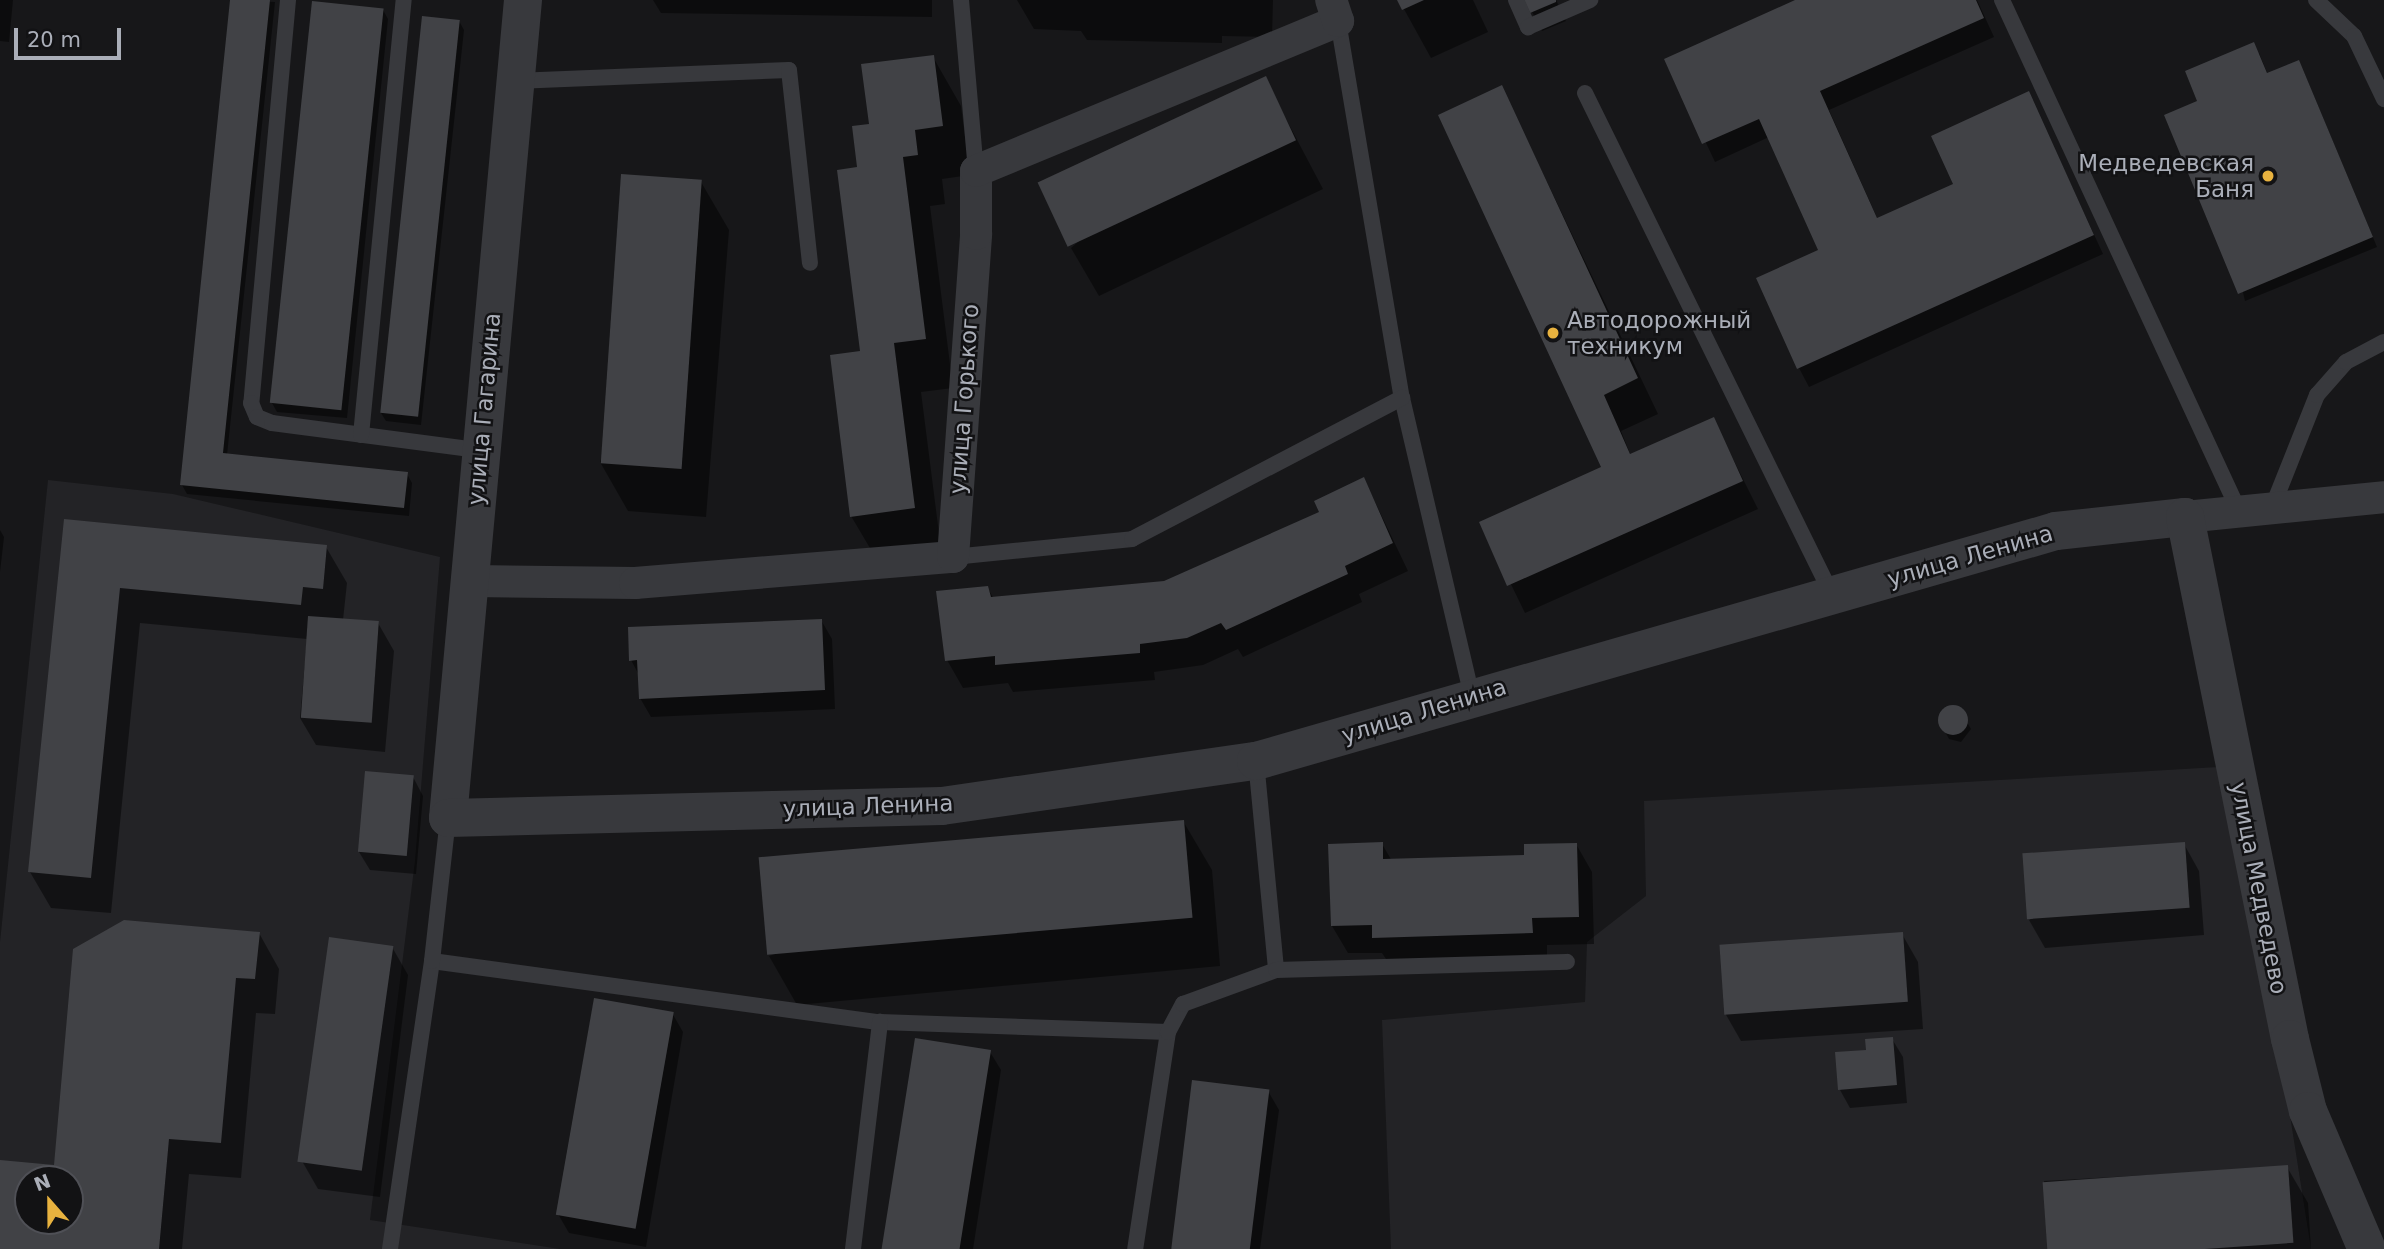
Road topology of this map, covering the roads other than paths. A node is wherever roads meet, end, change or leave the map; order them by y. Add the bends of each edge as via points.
1 (288, 0) edge
2 (404, 0) edge
3 (523, 0) edge
4 (961, 0) edge
5 (1516, 0) edge
6 (1590, 0) edge
7 (2002, 0) edge
8 (2316, 0) edge
9 (1334, 10) edge
10 (515, 82) junction
11 (1585, 93) dead end
12 (2384, 99) edge
13 (976, 171) junction
14 (810, 263) dead end
15 (2384, 342) edge
16 (1402, 398) junction
17 (361, 435) junction
18 (478, 450) junction
19 (2384, 497) edge
20 (2272, 508) junction
21 (2239, 511) junction
22 (2185, 517) junction
23 (953, 557) junction
24 (472, 581) junction
25 (1832, 595) junction
26 (1472, 696) junction
27 (1256, 761) junction
28 (448, 818) junction
29 (432, 961) junction
30 (1567, 962) dead end
31 (1276, 970) junction
32 (880, 1022) junction
33 (1168, 1032) junction
34 (390, 1249) edge
35 (853, 1249) edge
36 (1135, 1249) edge
37 (2367, 1249) edge

1 - 17 lane via 251,403 257,417 272,424
2 - 17 lane
3 - 10 street, улица Гагарина
4 - 13 lane
5 - 6 lane via 1528,27
7 - 21 lane
8 - 12 lane via 2354,36
9 - 13 street
9 - 16 lane
10 - 14 lane via 789,70
10 - 18 street, улица Гагарина
11 - 25 lane
13 - 23 street, улица Горького via 976,234
15 - 20 lane via 2346,362 2317,395
16 - 23 lane via 1132,539
16 - 26 lane
17 - 18 lane
18 - 24 street, улица Гагарина
19 - 20 street, улица Ленина
20 - 21 street, улица Ленина
21 - 22 street, улица Ленина
22 - 25 street, улица Ленина via 2056,531
22 - 37 street, улица Медведево via 2293,1051 2308,1111
23 - 24 street via 635,583
24 - 28 street, улица Гагарина
25 - 26 street, улица Ленина
26 - 27 street, улица Ленина
27 - 28 street, улица Ленина via 942,806
27 - 31 lane
28 - 29 lane
29 - 32 lane
29 - 34 lane
30 - 31 lane
31 - 33 lane via 1183,1004
32 - 33 lane
32 - 35 lane
33 - 36 lane

